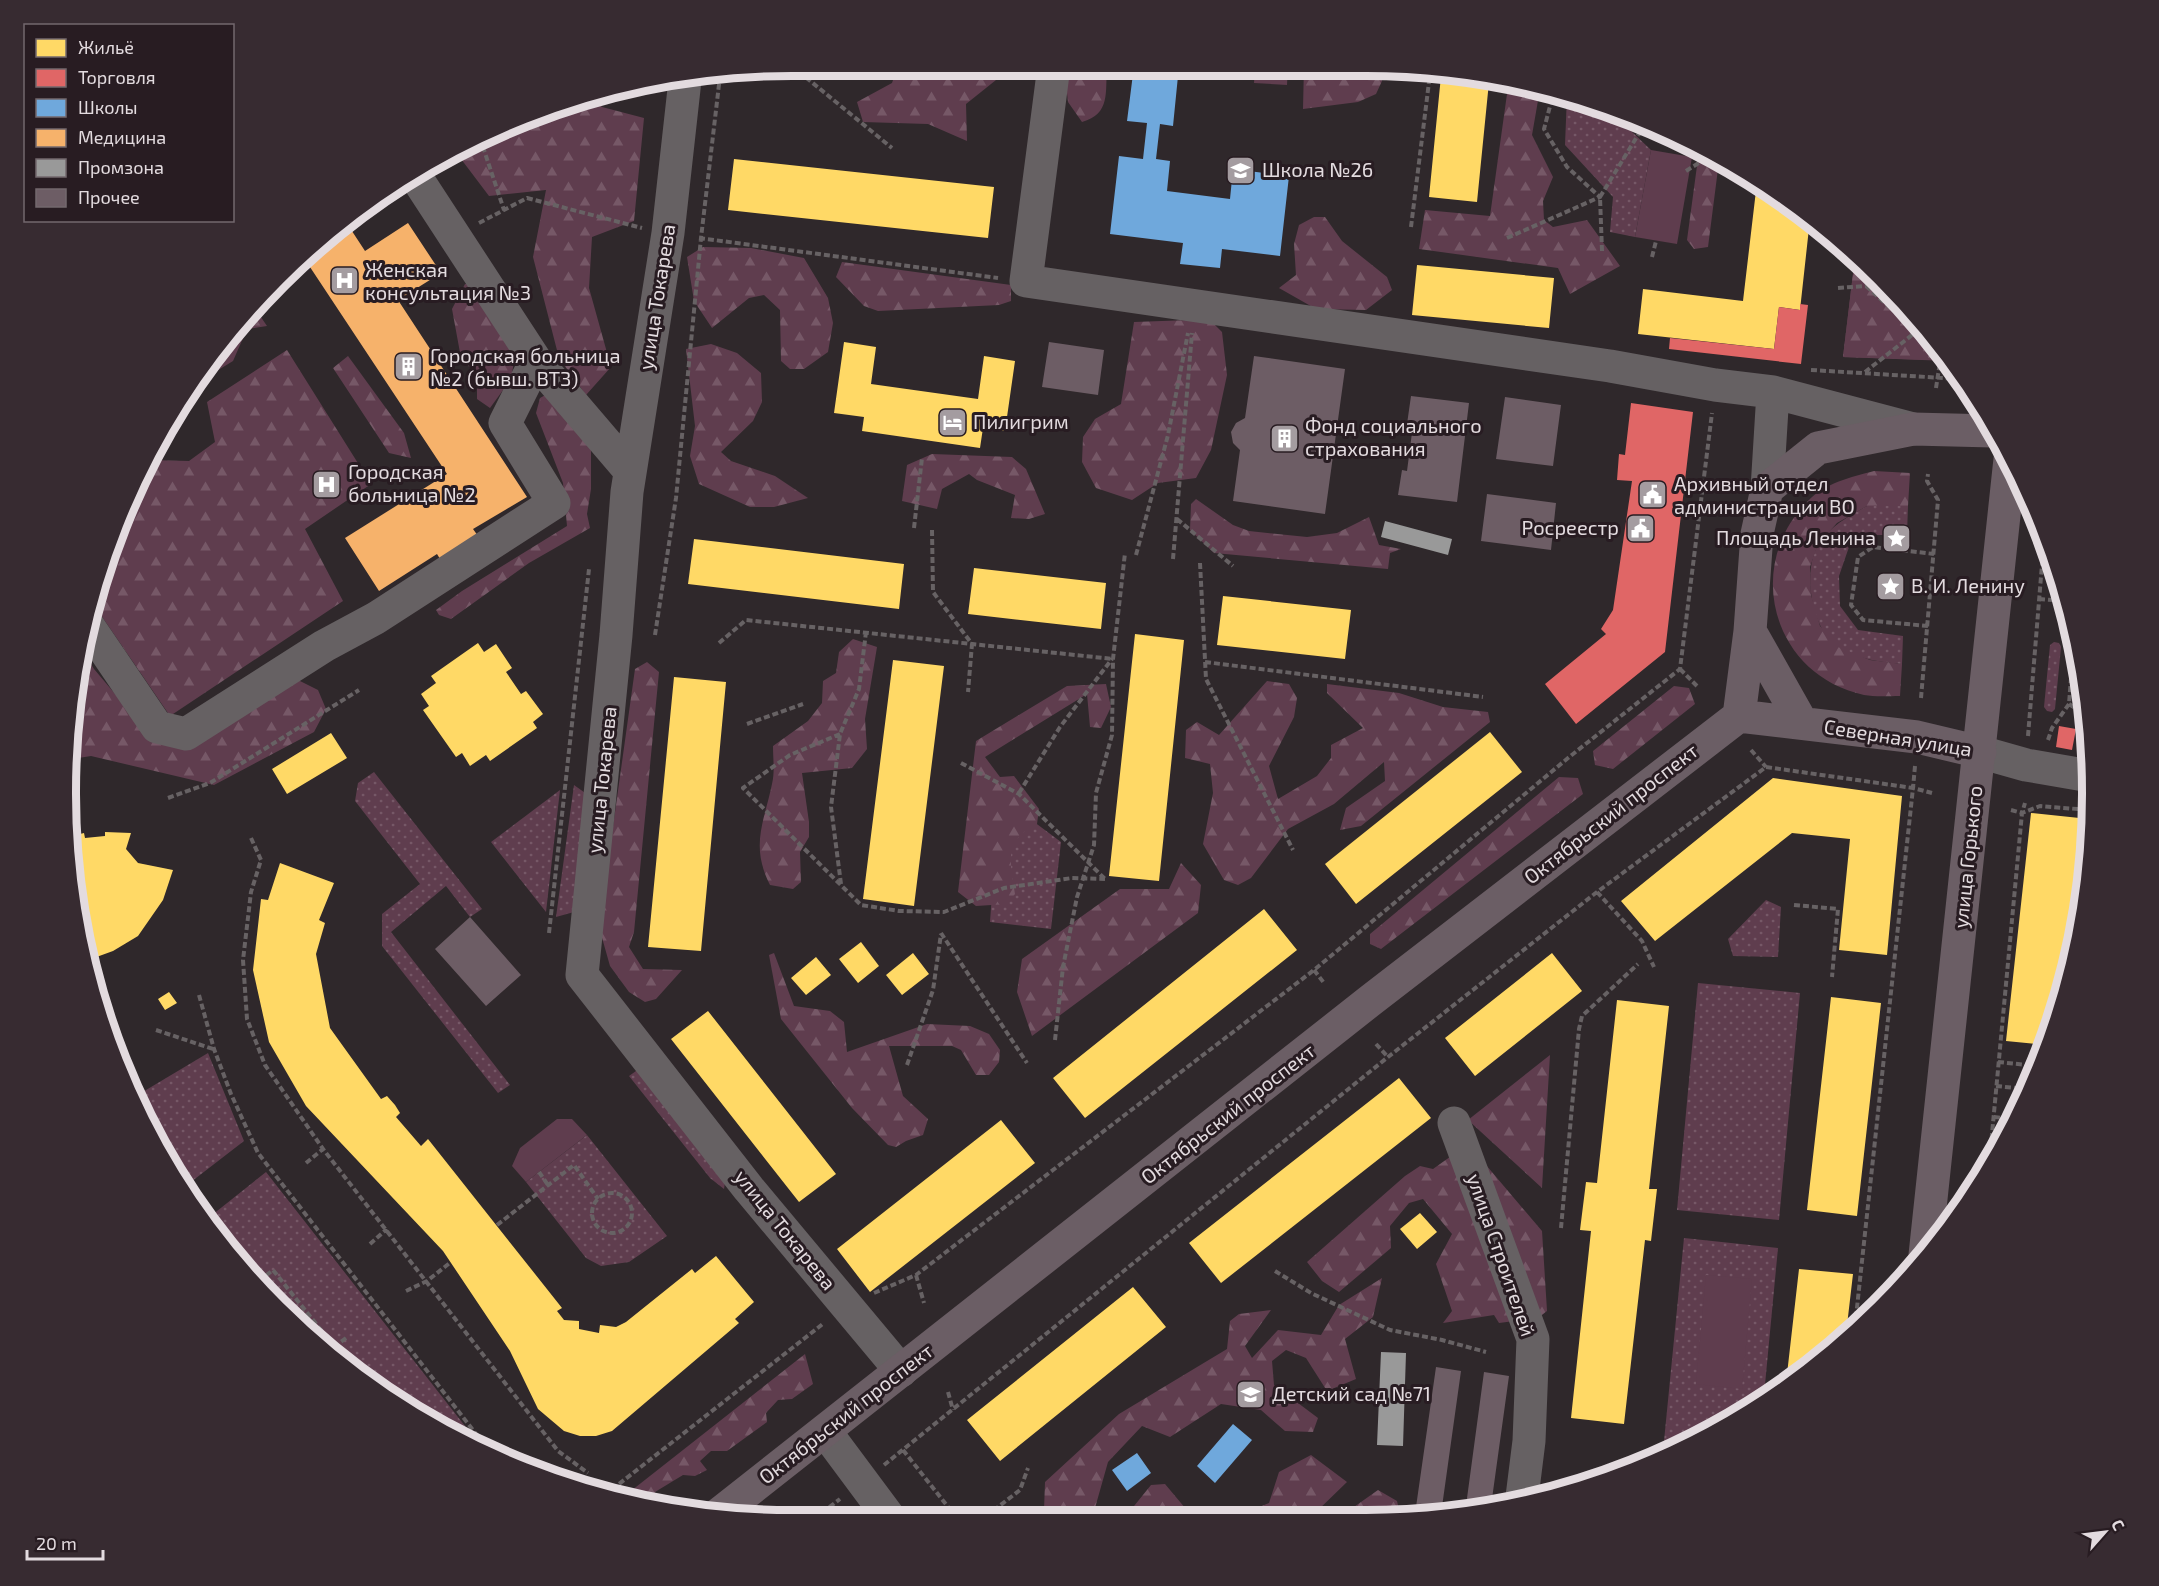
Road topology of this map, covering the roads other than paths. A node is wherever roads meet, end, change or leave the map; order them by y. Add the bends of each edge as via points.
1 (1053, 76) edge
2 (684, 85) edge
3 (419, 182) edge
4 (536, 361) junction
5 (1773, 392) junction
6 (1913, 429) junction
7 (1984, 431) edge
8 (630, 471) junction
9 (2008, 475) edge
10 (1767, 489) junction
11 (1750, 631) junction
12 (94, 635) edge
13 (1739, 716) junction
14 (1802, 723) junction
15 (1980, 752) junction
16 (2081, 767) edge
17 (1454, 1123) dead end
18 (1927, 1238) edge
19 (901, 1371) junction
20 (825, 1431) junction
21 (1523, 1492) edge
22 (729, 1506) edge
23 (884, 1510) edge

1 - 5 street via 1026,281
2 - 8 street, улица Токарева via 668,233
3 - 4 street
4 - 8 street
4 - 12 street via 505,423 554,502 376,618 324,646 186,734 157,727
5 - 6 street
5 - 10 street
6 - 7 main road
6 - 10 main road via 1818,447
8 - 19 street, улица Токарева via 582,975
9 - 15 main road, улица Горького
10 - 11 main road via 1757,534
11 - 13 main road
11 - 14 main road
13 - 14 main road, Северная улица
13 - 19 main road, Октябрьский проспект
14 - 15 main road, Северная улица via 1917,737
15 - 16 street, Северная улица via 2026,765
15 - 18 main road, улица Горького
17 - 21 street, улица Строителей via 1533,1339
19 - 20 main road, Октябрьский проспект
20 - 22 main road, Октябрьский проспект
20 - 23 street

